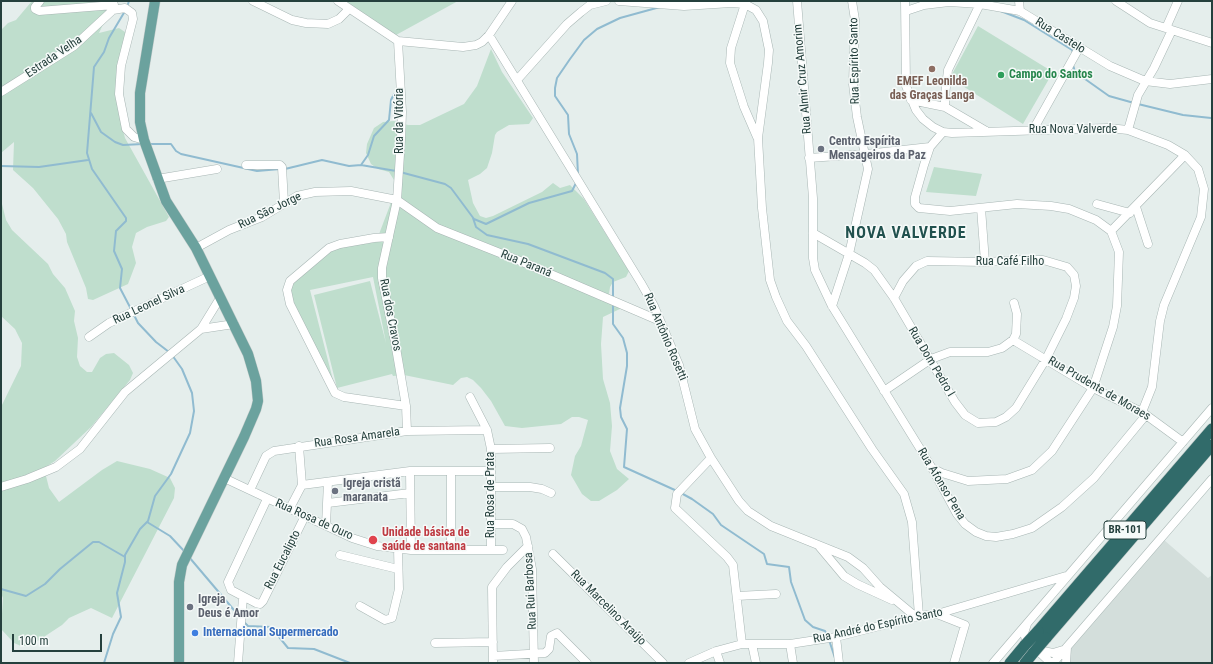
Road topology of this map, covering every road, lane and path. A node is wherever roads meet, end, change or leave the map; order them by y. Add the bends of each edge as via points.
1 (40, 1) edge
2 (155, 1) edge
3 (253, 1) edge
4 (338, 1) edge
5 (512, 1) edge
6 (606, 1) edge
7 (619, 1) edge
8 (797, 1) edge
9 (852, 1) edge
10 (905, 1) edge
11 (1019, 1) edge
12 (1116, 1) edge
13 (1178, 1) edge
14 (744, 4) junction
15 (980, 4) junction
16 (114, 5) edge
17 (349, 9) junction
18 (906, 11) junction
19 (1020, 11) junction
20 (1169, 29) junction
21 (489, 35) junction
22 (398, 41) junction
23 (1212, 42) edge
24 (1079, 48) junction
25 (1212, 79) edge
26 (517, 80) junction
27 (1145, 81) junction
28 (1, 92) edge
29 (911, 100) junction
30 (945, 106) junction
31 (1033, 130) junction
32 (1128, 130) junction
33 (986, 131) junction
34 (943, 132) junction
35 (758, 138) junction
36 (144, 140) junction
37 (930, 147) junction
38 (866, 154) junction
39 (1185, 155) junction
40 (809, 158) junction
41 (246, 165) dead end
42 (217, 169) dead end
43 (157, 179) junction
44 (397, 200) junction
45 (284, 203) junction
46 (1097, 204) dead end
47 (1136, 206) junction
48 (980, 208) junction
49 (1130, 213) junction
50 (1111, 231) junction
51 (813, 233) junction
52 (388, 237) junction
53 (1148, 244) dead end
54 (196, 248) junction
55 (849, 254) junction
56 (985, 262) junction
57 (210, 276) junction
58 (220, 298) junction
59 (894, 298) junction
60 (1014, 303) dead end
61 (832, 306) junction
62 (660, 321) junction
63 (234, 324) junction
64 (201, 328) junction
65 (89, 337) dead end
66 (1013, 340) junction
67 (931, 359) junction
68 (1046, 359) junction
69 (1093, 388) junction
70 (884, 391) junction
71 (470, 397) dead end
72 (406, 406) junction
73 (1212, 408) edge
74 (1144, 414) junction
75 (1212, 429) edge
76 (487, 430) junction
77 (407, 431) junction
78 (1183, 442) junction
79 (1212, 445) edge
80 (299, 446) junction
81 (550, 448) dead end
82 (491, 449) junction
83 (711, 458) junction
84 (932, 468) junction
85 (410, 471) junction
86 (451, 471) junction
87 (490, 471) junction
88 (224, 478) junction
89 (1212, 478) edge
90 (328, 482) junction
91 (302, 485) junction
92 (1, 487) edge
93 (490, 487) junction
94 (250, 490) junction
95 (410, 493) junction
96 (551, 493) dead end
97 (268, 499) junction
98 (328, 503) junction
99 (290, 508) junction
100 (305, 516) junction
101 (491, 524) junction
102 (326, 525) junction
103 (816, 543) junction
104 (528, 546) junction
105 (398, 549) junction
106 (491, 549) junction
107 (410, 550) junction
108 (451, 550) junction
109 (503, 550) dead end
110 (838, 552) junction
111 (553, 554) dead end
112 (340, 555) dead end
113 (831, 559) junction
114 (398, 569) junction
115 (1066, 576) junction
116 (878, 590) junction
117 (776, 594) dead end
118 (737, 596) junction
119 (243, 597) junction
120 (360, 606) dead end
121 (937, 614) junction
122 (918, 617) junction
123 (1030, 618) junction
124 (1042, 634) junction
125 (836, 637) junction
126 (493, 642) junction
127 (434, 643) dead end
128 (742, 644) junction
129 (752, 644) junction
130 (790, 644) junction
131 (1067, 647) junction
132 (1032, 649) junction
133 (716, 651) junction
134 (533, 654) junction
135 (493, 659) edge
136 (179, 663) edge
137 (238, 663) edge
138 (534, 663) edge
139 (587, 663) edge
140 (663, 663) edge
141 (689, 663) edge
142 (720, 663) edge
143 (756, 663) edge
144 (793, 663) edge
145 (839, 663) edge
146 (954, 663) edge
147 (993, 663) edge
148 (1010, 663) edge
149 (1024, 663) edge
150 (1052, 663) edge
151 (1066, 663) edge

1 - 16 street via 35,9 39,11
2 - 36 main road via 140,93 140,122
3 - 17 street via 292,20 306,23 328,24 339,19
4 - 17 street
5 - 21 street
6 - 26 street via 590,5 581,12
7 - 14 street via 684,6
8 - 40 street, Rua Almir Cruz Amorim
9 - 38 street, Rua Espírito Santo via 856,117
10 - 18 street
11 - 19 street
12 - 20 street via 1150,23
13 - 20 street
14 - 35 street via 731,48 730,63 744,107
14 - 35 street via 756,10 763,21 768,50
15 - 18 street, Rua Castelo via 933,3
15 - 19 street, Rua Castelo
15 - 30 street via 948,70
16 - 28 street, Estrada Velha via 74,46
16 - 36 street via 132,13 133,19 119,78 119,94 126,129
17 - 22 street
18 - 29 street via 905,69 906,86
19 - 24 street, Rua Castelo
20 - 23 street
20 - 27 street via 1154,68
21 - 22 street via 476,45 463,47
21 - 26 street, Rua Antônio Rosetti
22 - 44 street, Rua da Vitória via 402,112
24 - 27 street, Rua Castelo via 1110,66
24 - 31 street
25 - 27 street, Rua Castelo via 1170,84
26 - 62 street, Rua Antônio Rosetti via 641,283
27 - 32 street via 1136,100
29 - 30 street
29 - 34 street via 923,119
30 - 33 street
31 - 32 street, Rua Nova Valverde
31 - 33 street, Rua Nova Valverde
32 - 39 street, Rua Nova Valverde via 1168,145
33 - 34 street, Rua Nova Valverde
34 - 37 street
35 - 122 street via 770,280 787,321 904,494 912,522
36 - 43 main road
37 - 38 street
37 - 48 street via 915,197 916,206 950,211
38 - 40 street
38 - 55 street, Rua Espírito Santo via 867,180
39 - 47 street
39 - 74 street, Rua Nova Valverde via 1201,176 1204,189 1203,209 1164,305 1152,387
40 - 51 street, Rua Almir Cruz Amorim
41 - 45 street via 282,167
42 - 43 street
43 - 54 main road via 166,201
44 - 45 street, Rua São Jorge via 334,190 297,196
44 - 52 street, Rua dos Cravos
44 - 62 street, Rua Paraná via 437,228 520,260
45 - 54 street, Rua São Jorge via 262,217
46 - 49 street
47 - 49 street
47 - 53 street
48 - 50 street via 1017,204 1063,208 1096,220
48 - 56 street
49 - 50 street
50 - 69 street via 1119,252 1117,306 1110,338
51 - 55 street, Rua Dom Pedro I
51 - 61 street, Rua Afonso Pena via 816,270
52 - 72 street, Rua dos Cravos via 382,278
52 - 72 street via 329,248 290,281 287,290 290,304 335,393 344,397
54 - 57 main road
55 - 59 street, Rua Dom Pedro I via 874,270
55 - 61 street, Rua Espírito Santo
56 - 59 street, Rua Café Filho via 921,262 909,273
56 - 68 street, Rua Café Filho via 1043,260 1067,267 1074,275 1074,298
57 - 58 main road
57 - 65 street, Rua Leonel Silva via 109,323
58 - 63 main road
58 - 64 street
59 - 67 street, Rua Dom Pedro I
60 - 66 street via 1017,325
61 - 70 street, Rua Afonso Pena
62 - 83 street, Rua Antônio Rosetti via 679,365 695,429
63 - 64 street
63 - 88 main road via 248,354 256,381 258,401
64 - 92 street via 125,392 80,449 68,459 42,473
66 - 67 street via 996,350 980,353 955,352
66 - 68 street, Rua Prudente de Moraes
67 - 68 street, Rua Dom Pedro I via 955,402 978,424 996,422 1016,408
67 - 70 street
68 - 69 street, Rua Prudente de Moraes
69 - 74 street, Rua Prudente de Moraes
69 - 84 street via 1052,451 1032,470 1007,479 968,481
70 - 84 street, Rua Afonso Pena
71 - 76 street, Rua Rosa de Prata
72 - 77 street, Rua dos Cravos
73 - 78 street
74 - 78 street, Rua Prudente de Moraes
74 - 84 street, Rua Afonso Pena via 1094,478 1044,520 1018,533 986,536 965,524 944,494
75 - 124 highway, BR-101
76 - 77 street, Rua Rosa Amarela
76 - 82 street, Rua Rosa de Prata
77 - 80 street, Rua Rosa Amarela
78 - 115 street
79 - 124 highway, BR-101
80 - 91 street
80 - 94 street, Rua Rosa Amarela via 274,450 266,456
81 - 82 street
82 - 87 street, Rua Rosa de Prata
83 - 103 street, Rua Antônio Rosetti via 748,511 771,526
83 - 118 street via 677,494 675,508 733,565
85 - 86 street
85 - 90 street
85 - 95 street
86 - 87 street
86 - 108 street
87 - 93 street, Rua Rosa de Prata
88 - 94 street, Rua Rosa de Ouro
88 - 136 main road via 194,536 180,570
89 - 131 street
90 - 91 street
90 - 98 street
91 - 99 street
93 - 96 street via 530,487
93 - 101 street, Rua Rosa de Prata
94 - 97 street, Rua Rosa de Ouro
95 - 98 street
95 - 107 street
97 - 99 street, Rua Rosa de Ouro
97 - 119 street via 228,585 231,590
98 - 102 street
99 - 100 street, Rua Rosa de Ouro
100 - 102 street, Rua Rosa de Ouro
100 - 119 street, Rua Eucalipto via 263,601 260,604
101 - 104 street, Rua Rui Barbosa via 517,525 524,532
101 - 106 street, Rua Rosa de Prata
102 - 105 street, Rua Rosa de Ouro via 364,542
103 - 110 street, Rua Antônio Rosetti
103 - 113 street
104 - 126 street via 506,567 492,587
104 - 134 street, Rua Rui Barbosa via 532,569
105 - 107 street, Rua Rosa de Ouro
105 - 114 street
106 - 108 street, Rua Rosa de Ouro
106 - 109 street, Rua Rosa de Ouro
107 - 108 street, Rua Rosa de Ouro
110 - 113 street
110 - 116 street, Rua Antônio Rosetti via 863,568
111 - 140 street, Rua Marcelino Araújo
112 - 114 street
113 - 116 street via 844,576
114 - 120 street via 399,589 394,613 390,619 385,620
115 - 121 street, Rua André do Espírito Santo
115 - 123 street
116 - 122 street
117 - 118 street
118 - 128 street
119 - 137 street
121 - 122 street, Rua André do Espírito Santo
121 - 146 street via 965,625
122 - 125 street, Rua André do Espírito Santo
123 - 132 street via 1024,636
123 - 147 street
124 - 132 highway, BR-101, bridge
125 - 130 street, Rua André do Espírito Santo
125 - 145 street
126 - 127 street
126 - 135 street
128 - 129 street, Rua André do Espírito Santo
128 - 133 street, Rua André do Espírito Santo
129 - 130 street, Rua André do Espírito Santo
129 - 143 street
130 - 144 street
131 - 132 street via 1056,652
131 - 150 street
131 - 151 street
132 - 148 highway, BR-101
132 - 149 highway, BR-101
132 - 150 street
133 - 141 street, Rua André do Espírito Santo
133 - 142 street
134 - 135 street
134 - 138 street, Rua Rui Barbosa
134 - 139 street via 548,651 551,637 557,633

